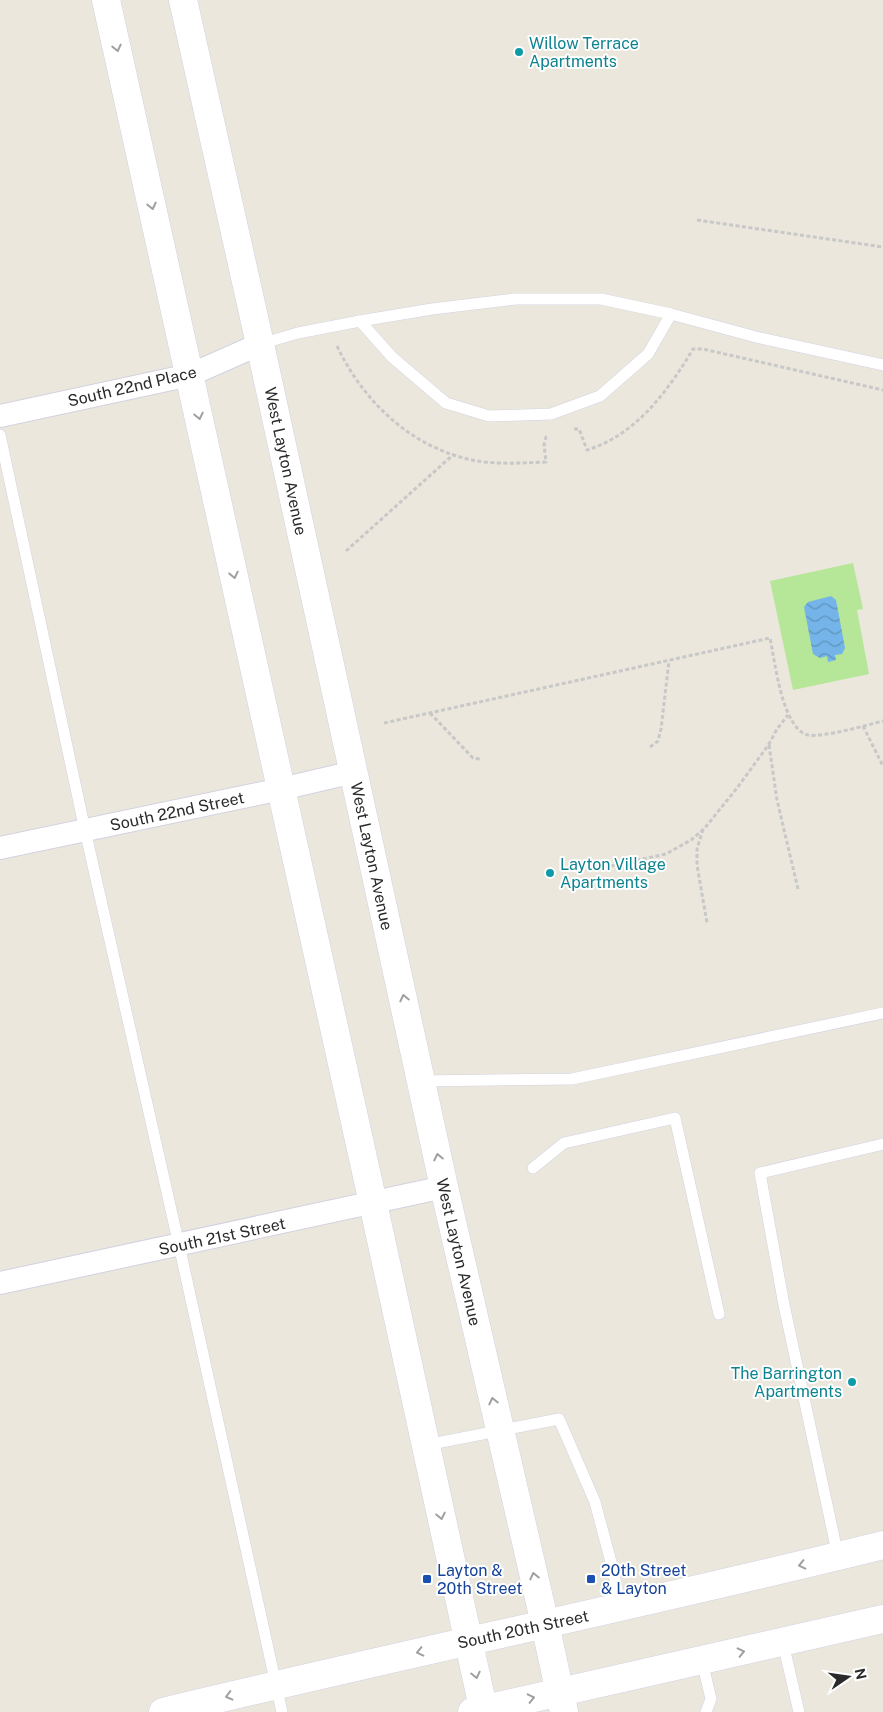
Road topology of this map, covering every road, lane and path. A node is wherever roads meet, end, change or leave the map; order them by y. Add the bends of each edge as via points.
1 (106, 0) edge
2 (183, 0) edge
3 (697, 220) dead end
4 (883, 247) edge
5 (671, 314) junction
6 (360, 322) junction
7 (260, 344) junction
8 (883, 365) edge
9 (190, 375) junction
10 (0, 416) edge
11 (0, 435) edge
12 (454, 454) dead end
13 (346, 551) dead end
14 (669, 661) junction
15 (430, 713) junction
16 (788, 715) junction
17 (883, 721) edge
18 (384, 723) dead end
19 (863, 726) junction
20 (769, 744) junction
21 (650, 747) dead end
22 (480, 759) dead end
23 (883, 766) edge
24 (354, 772) junction
25 (281, 789) junction
26 (704, 829) junction
27 (85, 830) junction
28 (0, 848) edge
29 (592, 870) dead end
30 (798, 889) dead end
31 (707, 923) dead end
32 (883, 1013) edge
33 (422, 1081) junction
34 (883, 1144) edge
35 (533, 1168) dead end
36 (444, 1187) junction
37 (373, 1203) junction
38 (179, 1245) junction
39 (0, 1283) edge
40 (720, 1314) dead end
41 (500, 1431) junction
42 (426, 1445) junction
43 (883, 1545) edge
44 (838, 1556) junction
45 (621, 1608) junction
46 (883, 1619) edge
47 (545, 1624) junction
48 (468, 1641) junction
49 (782, 1643) junction
50 (702, 1661) junction
51 (276, 1684) junction
52 (562, 1702) edge
53 (480, 1711) edge
54 (164, 1712) edge
55 (282, 1712) edge
56 (706, 1712) edge
57 (799, 1712) edge

1 -> 9 main road
2 - 7 main road, West Layton Avenue
3 - 4 path
5 - 6 lane via 601,299 516,299
5 - 6 lane via 648,354 600,396 551,414 489,416 446,403 392,357
5 - 8 lane
6 - 7 lane via 298,333
7 - 9 street, South 22nd Place
7 - 24 main road, West Layton Avenue
9 - 10 street, South 22nd Place
9 -> 25 main road
11 - 27 lane
12 - 13 path
14 - 15 path
14 - 16 path via 770,638
14 - 21 path via 661,729 658,741
15 - 18 path
15 - 22 path via 473,758
16 - 19 path via 795,727 807,735
16 - 20 path
17 - 19 path
19 - 23 path
20 - 26 path
20 - 30 path
24 - 25 street, South 22nd Street
33 -> 24 main road, West Layton Avenue
25 - 27 street, South 22nd Street
25 - 37 main road
26 - 29 path via 666,854
26 - 31 path via 697,849 697,865
27 - 28 street, South 22nd Street
27 - 38 lane
32 - 33 lane via 572,1079
36 -> 33 main road, West Layton Avenue
34 - 44 lane via 760,1173 784,1305
35 - 40 lane via 564,1143 675,1118
36 - 37 street, South 21st Street
41 -> 36 main road, West Layton Avenue
37 - 38 street, South 21st Street
37 - 42 main road
38 - 39 street, South 21st Street
38 - 51 lane
41 - 42 lane
41 - 45 lane via 559,1419 595,1502
47 -> 41 main road, West Layton Avenue
42 -> 48 main road
43 - 44 main road, South 20th Street
44 -> 45 main road, South 20th Street
45 - 47 main road, South 20th Street
46 - 49 main road
47 - 48 main road, South 20th Street
47 - 52 main road, West Layton Avenue
48 -> 51 main road, South 20th Street
48 -> 53 main road
50 -> 49 main road
49 - 57 lane
50 - 52 main road
50 - 56 lane via 710,1699
51 -> 54 main road, South 20th Street
51 - 55 lane
53 -> 52 main road

